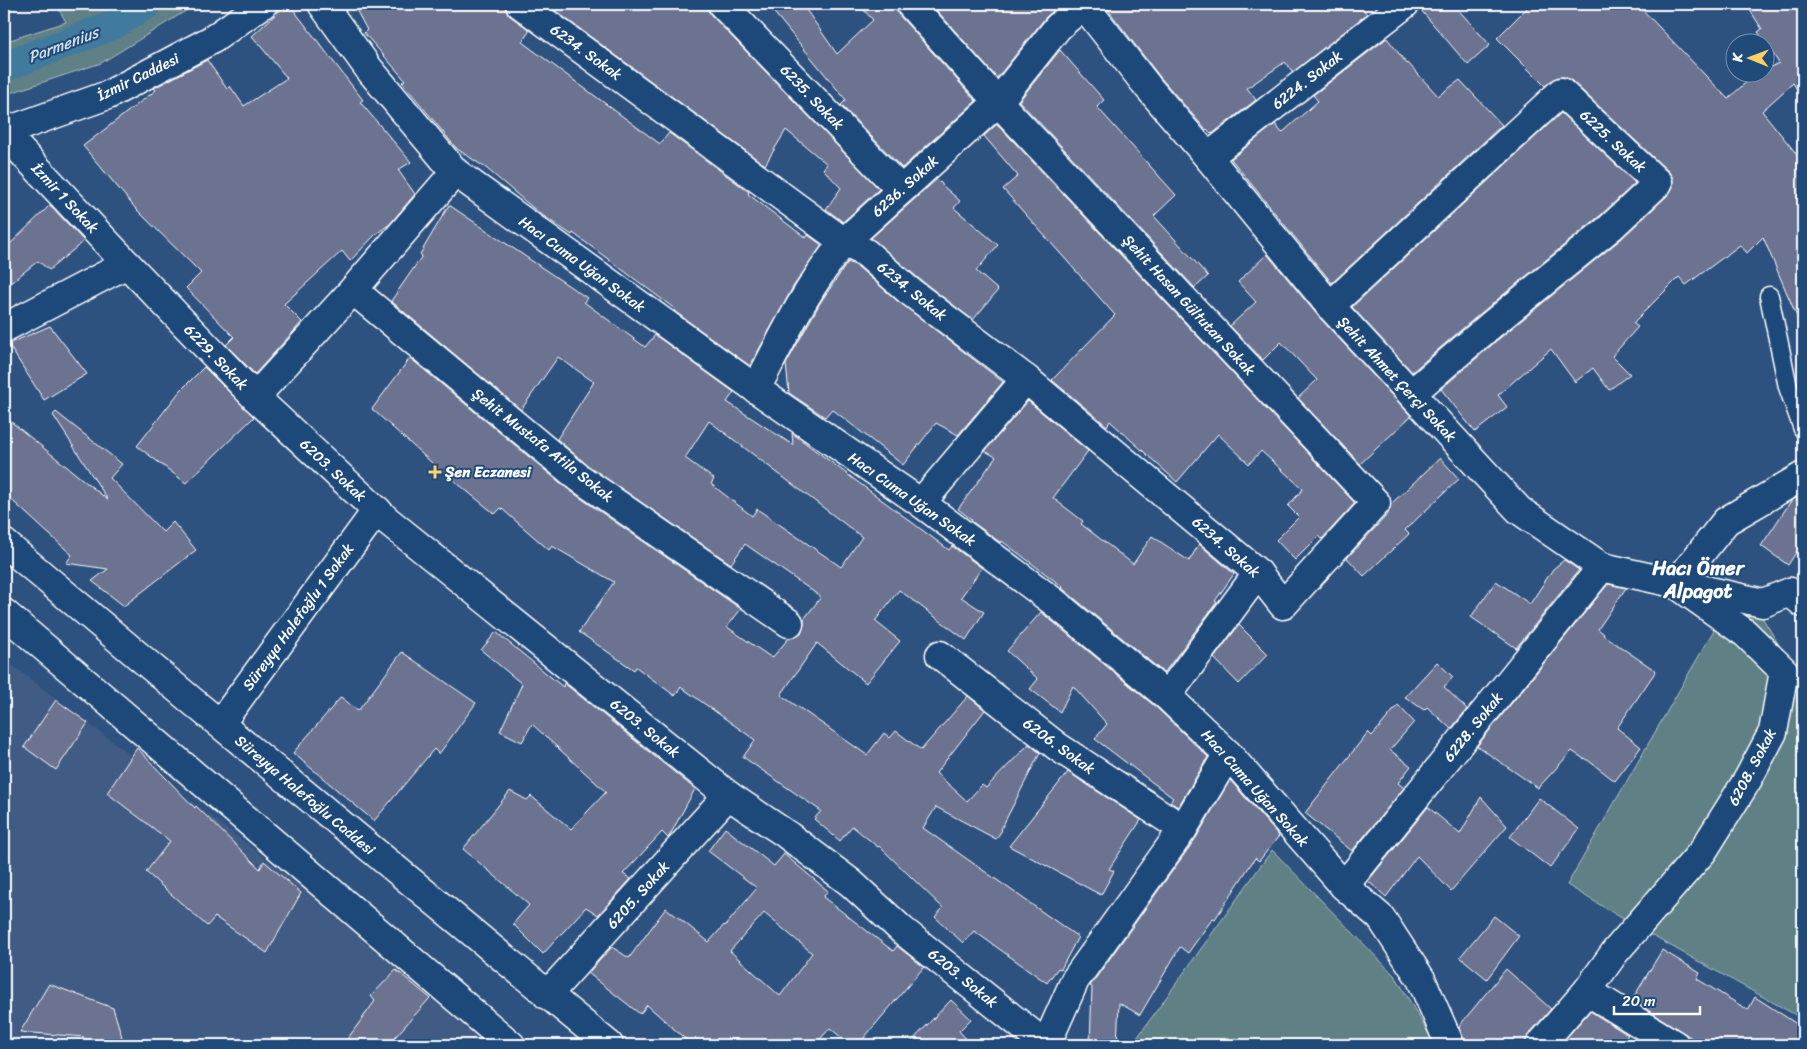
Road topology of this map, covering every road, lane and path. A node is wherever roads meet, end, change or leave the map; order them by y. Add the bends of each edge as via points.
1 (263, 4) edge
2 (322, 4) edge
3 (520, 4) edge
4 (722, 4) edge
5 (910, 4) edge
6 (1083, 4) edge
7 (1405, 4) edge
8 (998, 102) junction
9 (4, 132) edge
10 (1208, 157) junction
11 (455, 172) junction
12 (901, 190) junction
13 (844, 242) junction
14 (127, 264) junction
15 (353, 290) junction
16 (1769, 296) dead end
17 (1330, 306) junction
18 (4, 328) edge
19 (1026, 379) junction
20 (756, 389) junction
21 (1412, 393) junction
22 (255, 397) junction
23 (1803, 429) edge
24 (1803, 476) edge
25 (921, 503) junction
26 (377, 510) junction
27 (4, 543) edge
28 (1602, 567) junction
29 (1258, 573) junction
30 (1676, 584) junction
31 (1803, 603) edge
32 (1283, 605) joint
33 (4, 613) edge
34 (789, 622) dead end
35 (940, 655) dead end
36 (1167, 696) junction
37 (220, 724) junction
38 (1228, 754) junction
39 (728, 795) junction
40 (1183, 829) junction
41 (1344, 886) junction
42 (1587, 991) junction
43 (547, 994) junction
44 (511, 1045) edge
45 (609, 1045) edge
46 (1046, 1045) edge
47 (1450, 1045) edge
48 (1540, 1045) edge
49 (1674, 1045) edge

1 - 9 street, İzmir Caddesi via 213,39 108,94
2 - 11 street, Hacı Cuma Uğan Sokak via 369,69
3 - 13 street, 6234. Sokak
4 - 12 street, 6235. Sokak
5 - 8 street, Şehit Hasan Gültutan Sokak
6 - 8 street, 6236. Sokak via 1058,27
6 - 10 street, Şehit Ahmet Çerçi Sokak
7 - 10 street, 6224. Sokak
8 - 12 street, 6236. Sokak
8 - 32 street, Şehit Hasan Gültutan Sokak via 1376,503
9 - 14 street, İzmir 1 Sokak
10 - 17 street, Şehit Ahmet Çerçi Sokak
11 - 15 street, 6229. Sokak
11 - 20 street, Hacı Cuma Uğan Sokak
12 - 13 street, 6236. Sokak
13 - 19 street, 6234. Sokak via 866,253 908,290
13 - 20 street, 6236. Sokak via 804,300
14 - 18 street
14 - 22 street, 6229. Sokak
15 - 22 street, 6229. Sokak
15 - 34 street, Şehit Mustafa Atila Sokak via 578,477
16 - 23 lane via 1788,387
17 - 21 street, Şehit Ahmet Çerçi Sokak
17 - 21 street, 6225. Sokak via 1561,92 1658,183 1612,227
19 - 25 street
19 - 29 street, 6234. Sokak
20 - 25 street, Hacı Cuma Uğan Sokak
21 - 28 street, Şehit Ahmet Çerçi Sokak via 1519,510
22 - 26 street, 6203. Sokak
24 - 30 street via 1726,522
25 - 36 street, Hacı Cuma Uğan Sokak via 1054,602
26 - 37 street, Süreyya Halefoğlu 1 Sokak
26 - 39 street, 6203. Sokak
27 - 37 street, Süreyya Halefoğlu Caddesi
28 - 30 street, Şehit Ahmet Çerçi Sokak
28 - 41 street, 6228. Sokak
29 - 32 street, 6234. Sokak
29 - 36 street
30 - 31 street, Şehit Ahmet Çerçi Sokak via 1763,603 1790,592
30 - 42 street, 6208. Sokak via 1744,633 1784,671 1773,732 1703,850 1614,952
33 - 44 street
35 - 40 street, 6206. Sokak via 1058,747
36 - 38 street, Hacı Cuma Uğan Sokak
37 - 43 street, Süreyya Halefoğlu Caddesi
38 - 40 street, 6203. Sokak
38 - 41 street, Hacı Cuma Uğan Sokak
39 - 43 street, 6205. Sokak
39 - 46 street, 6203. Sokak via 851,883 902,930
40 - 46 street, 6203. Sokak via 1075,980
41 - 47 street, Hacı Cuma Uğan Sokak via 1381,918 1420,979
42 - 48 street, 6208. Sokak
42 - 49 street
43 - 45 street, Süreyya Halefoğlu Caddesi

